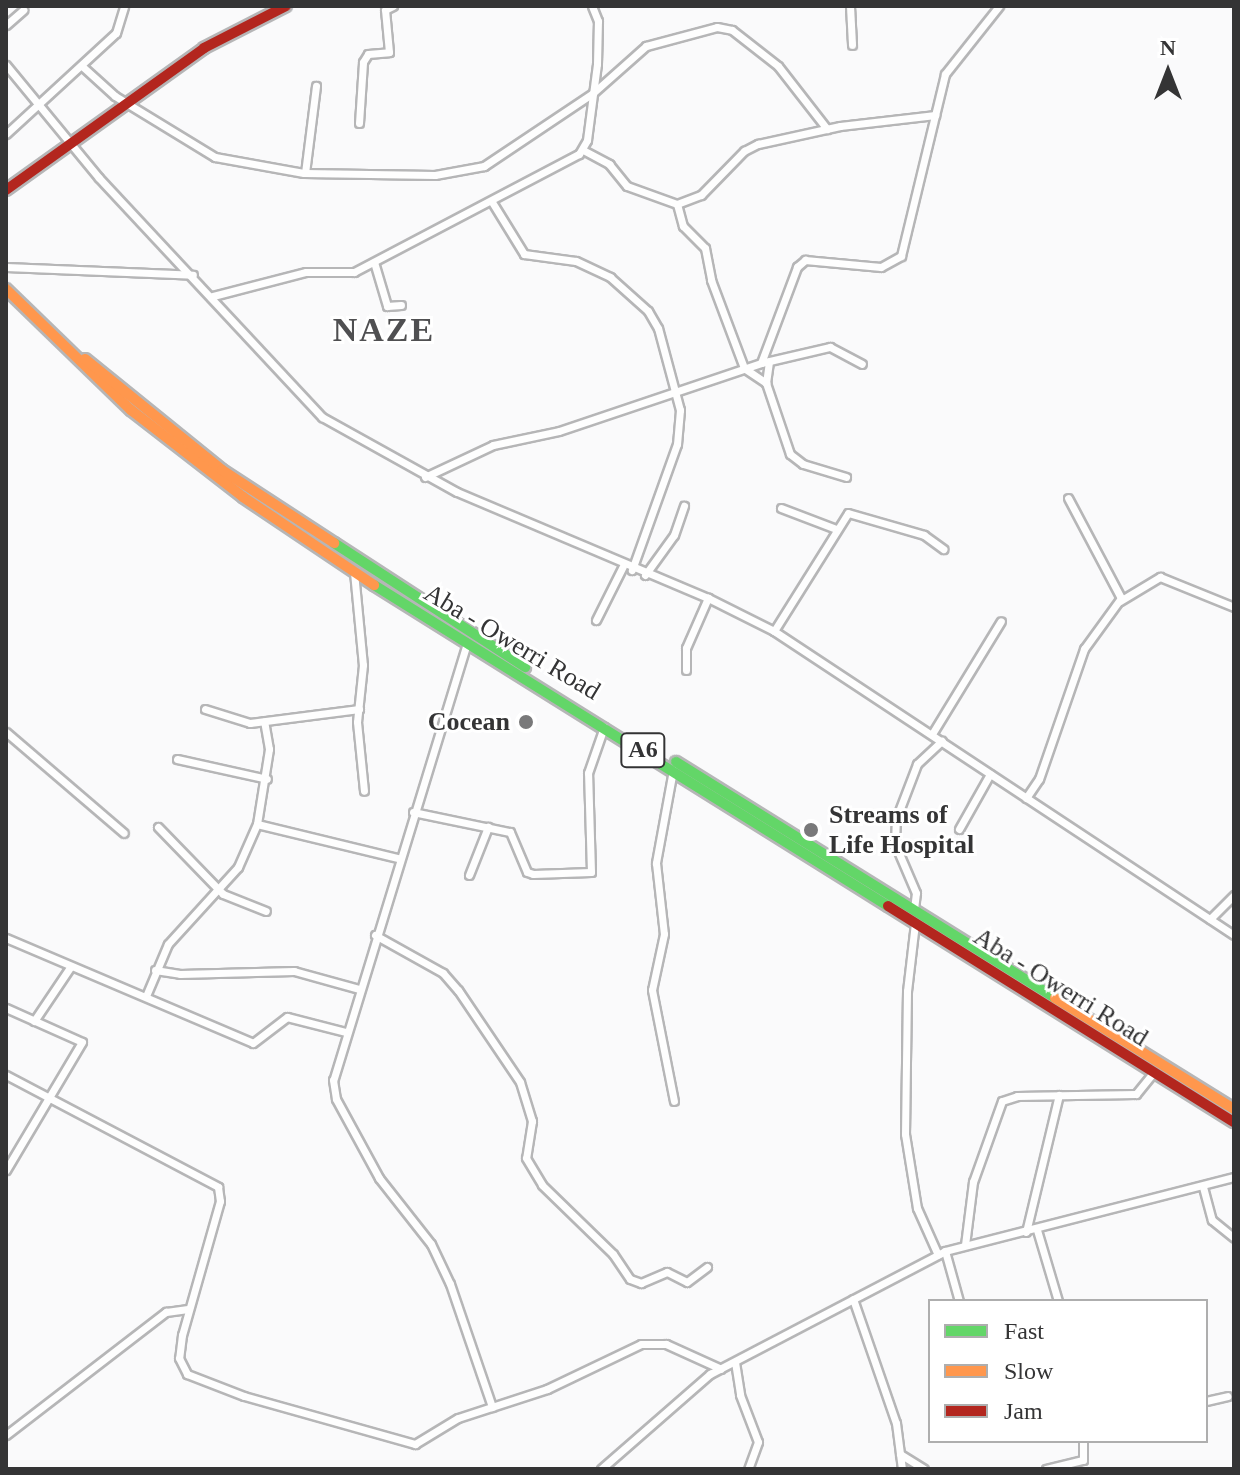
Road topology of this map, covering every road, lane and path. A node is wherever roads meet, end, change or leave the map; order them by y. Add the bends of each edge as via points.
1 (124, 6) edge
2 (286, 6) edge
3 (393, 6) edge
4 (592, 6) edge
5 (850, 6) edge
6 (999, 6) edge
7 (23, 10) dead end
8 (6, 25) edge
9 (852, 45) dead end
10 (6, 65) edge
11 (83, 67) junction
12 (316, 86) dead end
13 (593, 93) junction
14 (124, 101) junction
15 (40, 105) junction
16 (935, 115) junction
17 (359, 123) dead end
18 (827, 129) junction
19 (6, 134) edge
20 (67, 141) junction
21 (583, 150) junction
22 (305, 173) junction
23 (6, 193) edge
24 (492, 202) junction
25 (677, 204) junction
26 (374, 262) junction
27 (6, 267) edge
28 (193, 275) junction
29 (6, 289) edge
30 (213, 296) junction
31 (401, 305) dead end
32 (71, 353) junction
33 (765, 362) junction
34 (862, 364) dead end
35 (744, 368) junction
36 (766, 383) junction
37 (676, 390) junction
38 (425, 477) junction
39 (846, 477) dead end
40 (1068, 498) dead end
41 (684, 506) dead end
42 (781, 508) dead end
43 (836, 529) junction
44 (943, 549) dead end
45 (623, 566) junction
46 (632, 570) junction
47 (354, 572) junction
48 (645, 575) junction
49 (708, 598) junction
50 (1120, 601) junction
51 (1234, 607) edge
52 (596, 620) dead end
53 (1001, 621) dead end
54 (774, 631) junction
55 (468, 641) junction
56 (686, 670) dead end
57 (205, 709) dead end
58 (359, 709) junction
59 (264, 721) junction
60 (605, 725) junction
61 (6, 732) edge
62 (932, 734) junction
63 (942, 741) junction
64 (177, 759) dead end
65 (673, 770) junction
66 (990, 774) junction
67 (267, 779) junction
68 (364, 791) dead end
69 (1026, 798) junction
70 (413, 812) junction
71 (257, 824) junction
72 (158, 827) dead end
73 (488, 827) junction
74 (959, 829) dead end
75 (124, 833) dead end
76 (398, 858) junction
77 (469, 875) dead end
78 (219, 890) junction
79 (1234, 895) edge
80 (914, 909) junction
81 (266, 911) dead end
82 (1210, 919) junction
83 (915, 922) junction
84 (375, 935) junction
85 (1234, 935) edge
86 (6, 938) edge
87 (71, 966) junction
88 (155, 970) junction
89 (359, 989) junction
90 (146, 996) junction
91 (6, 1008) edge
92 (34, 1021) junction
93 (346, 1032) junction
94 (1154, 1072) junction
95 (6, 1075) edge
96 (1059, 1095) junction
97 (51, 1101) junction
98 (674, 1101) dead end
99 (1234, 1109) edge
100 (1234, 1122) edge
101 (6, 1170) edge
102 (1234, 1177) edge
103 (1203, 1187) junction
104 (1037, 1230) junction
105 (1026, 1232) junction
106 (1234, 1238) edge
107 (965, 1245) junction
108 (942, 1253) junction
109 (707, 1267) dead end
110 (853, 1299) junction
111 (958, 1299) edge
112 (1057, 1299) edge
113 (188, 1309) junction
114 (735, 1362) junction
115 (721, 1369) junction
116 (1227, 1396) dead end
117 (1208, 1401) edge
118 (492, 1407) junction
119 (6, 1435) edge
120 (1083, 1443) edge
121 (900, 1454) junction
122 (601, 1469) edge
123 (748, 1469) edge
124 (902, 1469) edge
125 (924, 1469) edge
126 (1046, 1469) edge

1 - 11 street via 116,33
2 - 14 main road via 204,48
3 - 17 street via 385,10 389,52 368,54 363,62
4 - 13 street via 598,21
5 - 9 street
6 - 16 street via 950,62
7 - 8 street
10 - 15 street
11 - 14 street
11 - 15 street
12 - 22 street
13 - 18 street via 646,46 717,27 732,30 778,66
13 - 21 street
13 - 22 street via 484,166 467,171
14 - 20 main road
14 - 22 street via 215,157
15 - 19 street
15 - 20 street
16 - 18 street
16 - 33 street via 901,256 881,267 805,260 797,267
18 - 25 street via 744,151 701,195
20 - 23 main road
20 - 28 street
21 - 24 street
21 - 25 street via 609,164 627,186
24 - 26 street
24 - 37 street via 524,254 576,261 628,290 658,328
25 - 35 street via 683,226 705,248 711,280
26 - 30 street via 341,275 306,272
26 - 31 street via 387,306
27 - 28 street
28 - 30 street
29 - 32 main road, Aba - Owerri Road / A6
30 - 38 street via 314,411
32 - 47 main road, Aba - Owerri Road / A6 via 196,465
32 - 80 main road, Aba - Owerri Road / A6 via 108,374 222,470 318,535
33 - 34 street via 830,347
33 - 35 street
33 - 36 street
35 - 36 street
35 - 37 street
36 - 39 street via 779,431 794,459
37 - 38 street via 559,431 493,445
37 - 46 street via 677,444
38 - 45 street
40 - 50 street via 1121,593
41 - 48 street via 674,535
42 - 43 street
43 - 44 street via 854,512 924,535
43 - 54 street
45 - 46 street
45 - 52 street
46 - 48 street
47 - 55 main road, Aba - Owerri Road / A6
47 - 58 street via 363,665
48 - 49 street
49 - 54 street
49 - 56 street via 686,648
50 - 51 street via 1160,577
50 - 69 street via 1084,649 1039,779
53 - 62 street
54 - 62 street
55 - 60 main road, Aba - Owerri Road / A6
55 - 70 street
57 - 59 street via 243,722
58 - 59 street
58 - 68 street
59 - 67 street
60 - 65 main road, Aba - Owerri Road / A6
60 - 73 street via 588,773 591,872 527,872 514,835
61 - 75 street
62 - 63 street
63 - 66 street
63 - 80 street via 917,764 896,819 898,855 913,882
64 - 67 street
65 - 83 main road, Aba - Owerri Road / A6
65 - 98 street via 656,863 664,934 652,990
66 - 69 street
66 - 74 street
67 - 71 street
69 - 82 street
70 - 73 street
70 - 76 street
71 - 76 street
71 - 78 street via 238,867
72 - 78 street
73 - 77 street
76 - 84 street
78 - 81 street
78 - 88 street via 168,944
79 - 82 street
80 - 99 main road, Aba - Owerri Road / A6
82 - 85 street
83 - 94 main road, Aba - Owerri Road / A6
83 - 108 street via 907,991 907,1159 917,1208
84 - 89 street
84 - 109 street via 443,973 458,990 520,1082 532,1121 526,1158 542,1185 613,1254 630,1279 641,1283 667,1272 687,1282
86 - 87 street
87 - 90 street
87 - 92 street
88 - 89 street via 294,971
88 - 90 street
89 - 93 street
90 - 93 street via 253,1043 287,1017
91 - 92 street
92 - 97 street via 82,1042
93 - 118 street via 334,1065 336,1099 379,1178 431,1244
94 - 96 street via 1136,1094
94 - 100 main road, Aba - Owerri Road / A6
95 - 97 street
96 - 105 street
96 - 107 street via 1002,1101 973,1182
97 - 101 street
97 - 113 street via 218,1187 220,1201
102 - 103 street
103 - 104 street
103 - 106 street via 1212,1220
104 - 105 street
104 - 112 street
105 - 107 street
107 - 108 street
108 - 110 street
108 - 111 street
110 - 114 street
110 - 121 street via 896,1423
113 - 118 street via 179,1358 187,1374 244,1396 415,1444 427,1432
113 - 119 street via 166,1312
114 - 115 street
114 - 123 street via 740,1395 758,1442
115 - 118 street via 666,1344 641,1344 547,1389
115 - 122 street via 679,1397
116 - 117 street
120 - 126 street via 1083,1460
121 - 124 street
121 - 125 street

